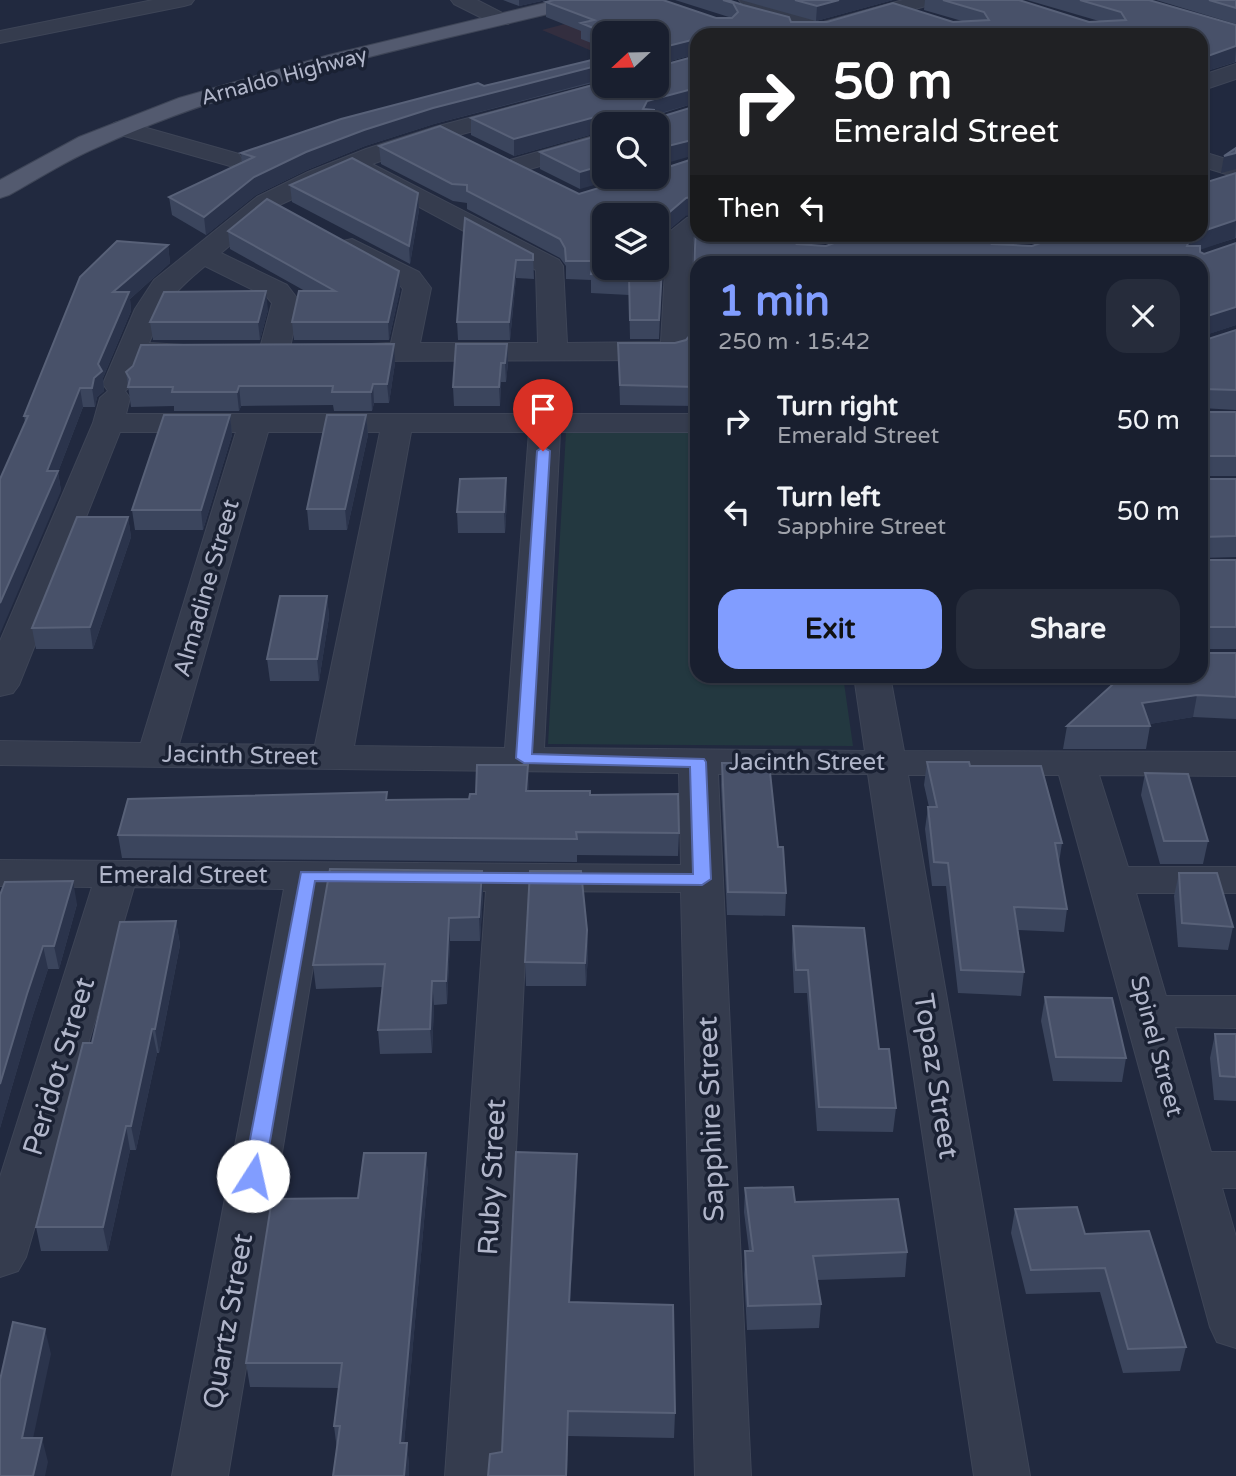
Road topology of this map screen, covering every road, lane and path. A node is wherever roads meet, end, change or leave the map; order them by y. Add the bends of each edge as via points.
1 (184, 0) edge
2 (461, 0) edge
3 (582, 0) edge
4 (749, 0) edge
5 (926, 0) edge
6 (726, 5) dead end
7 (895, 10) junction
8 (501, 20) junction
9 (934, 22) edge
10 (797, 28) edge
11 (804, 28) edge
12 (836, 28) edge
13 (0, 37) edge
14 (1208, 65) edge
15 (1234, 72) edge
16 (1208, 81) edge
17 (592, 92) edge
18 (122, 128) junction
19 (443, 132) junction
20 (592, 144) edge
21 (230, 159) dead end
22 (1208, 161) edge
23 (354, 162) junction
24 (512, 167) junction
25 (1236, 170) edge
26 (545, 184) edge
27 (0, 190) edge
28 (690, 228) edge
29 (326, 234) edge
30 (202, 254) junction
31 (132, 352) junction
32 (271, 352) junction
33 (404, 352) junction
34 (554, 352) junction
35 (114, 400) junction
36 (255, 422) junction
37 (545, 423) junction
38 (690, 423) edge
39 (397, 424) junction
40 (873, 683) edge
41 (0, 685) edge
42 (0, 753) edge
43 (158, 754) junction
44 (332, 757) junction
45 (524, 758) junction
46 (698, 762) junction
47 (887, 762) junction
48 (1236, 764) edge
49 (1076, 765) junction
50 (0, 873) edge
51 (117, 874) junction
52 (307, 876) junction
53 (508, 878) junction
54 (702, 879) junction
55 (1111, 880) junction
56 (1236, 880) edge
57 (1148, 1011) junction
58 (1236, 1012) edge
59 (1213, 1170) edge
60 (0, 1257) edge
61 (1236, 1327) edge
62 (200, 1476) edge
63 (473, 1476) edge
64 (723, 1476) edge
65 (1002, 1476) edge

1 - 13 street
2 - 8 street
3 - 8 main road, Arnaldo Highway
4 - 11 street
5 - 7 street
6 - 10 street
7 - 9 street
7 - 12 street
8 - 18 main road, Arnaldo Highway via 246,85
14 - 15 street
15 - 16 street
17 - 19 street
18 - 21 street
18 - 27 main road, Arnaldo Highway
19 - 23 street
19 - 24 street
20 - 24 street
22 - 25 street
23 - 30 street
23 - 34 street via 549,266
24 - 26 street
28 - 34 street via 680,234 676,351
29 - 33 street via 409,278 417,288
30 - 31 street via 164,286
30 - 32 street via 277,291 285,302
31 - 32 street
31 - 35 street
32 - 33 street
33 - 34 street
35 - 36 street
35 - 41 street
36 - 39 street
36 - 43 street, Almadine Street
37 - 38 street
37 - 39 street
37 - 45 street
39 - 44 street
40 - 47 street, Topaz Street
42 - 43 street, Jacinth Street
43 - 44 street, Jacinth Street
44 - 45 street, Jacinth Street
45 - 46 street, Jacinth Street
46 - 47 street, Jacinth Street
46 - 54 street, Sapphire Street
47 - 49 street, Jacinth Street
47 - 65 street, Topaz Street
48 - 49 street, Jacinth Street
49 - 55 street, Spinel Street
50 - 51 street, Emerald Street
51 - 52 street, Emerald Street
51 - 60 street, Peridot Street
52 - 53 street, Emerald Street
52 - 62 street, Quartz Street
53 - 54 street, Emerald Street
53 - 63 street, Ruby Street
54 - 64 street, Sapphire Street
55 - 56 street
55 - 57 street, Spinel Street
57 - 58 street
57 - 59 street, Spinel Street
59 - 61 street, Spinel Street

